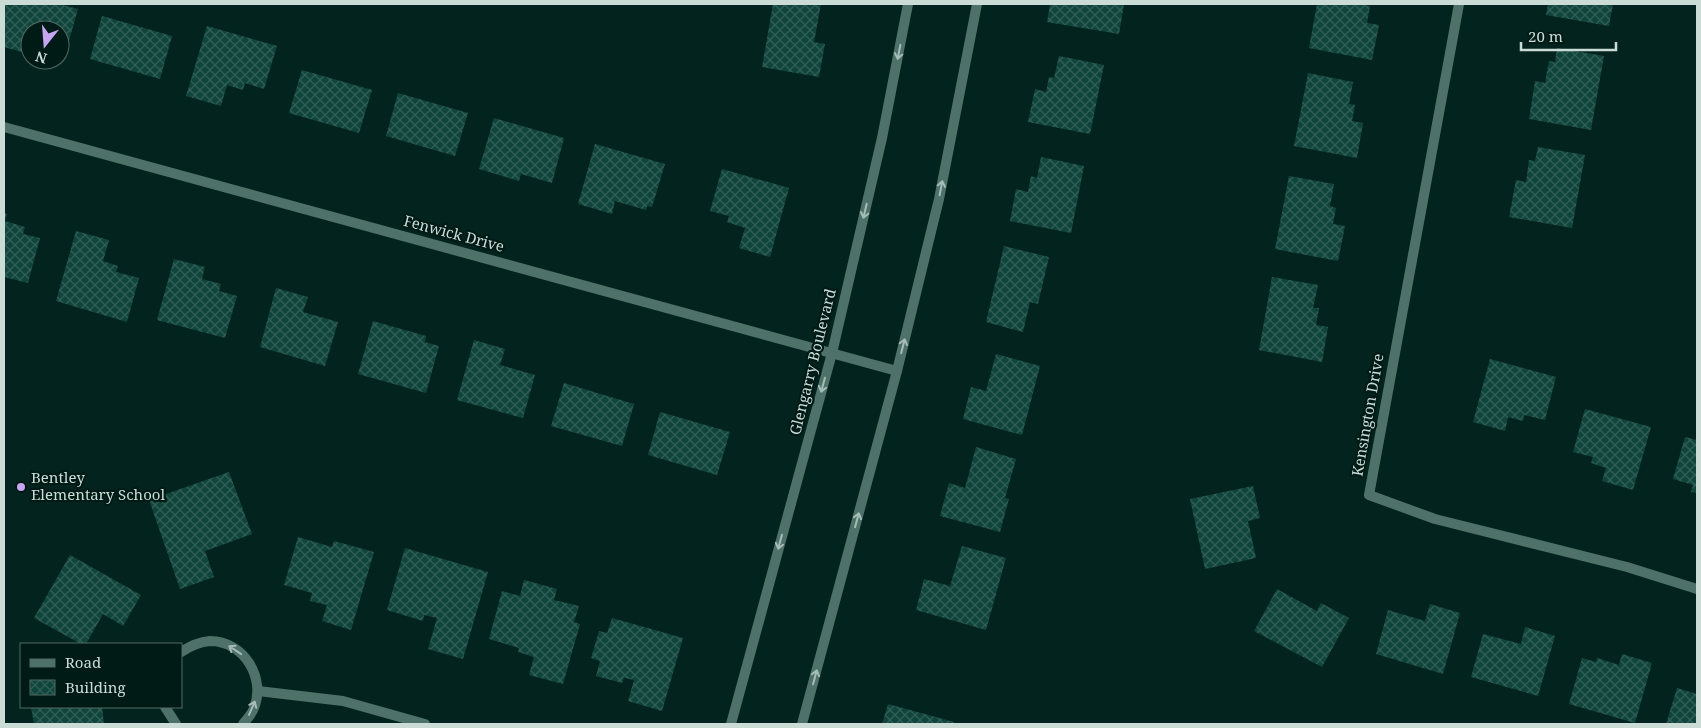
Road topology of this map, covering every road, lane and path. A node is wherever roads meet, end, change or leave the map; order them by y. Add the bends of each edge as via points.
1 (908, 4) edge
2 (977, 4) edge
3 (1459, 4) edge
4 (4, 127) edge
5 (832, 353) junction
6 (897, 371) junction
7 (1697, 589) edge
8 (182, 651) edge
9 (258, 691) junction
10 (165, 708) edge
11 (176, 724) edge
12 (243, 724) edge
13 (425, 724) edge
14 (731, 724) edge
15 (802, 724) edge

1 -> 5 street, Glengarry Boulevard via 882,138
6 -> 2 street via 939,199
3 - 7 street, Kensington Drive via 1369,495 1435,519 1627,567
4 - 5 street, Fenwick Drive
5 - 6 street, Fenwick Drive
5 -> 14 street, Glengarry Boulevard
15 -> 6 street
9 -> 8 street via 255,672 245,656 229,645 211,641 192,645
12 -> 9 street via 254,709
9 - 13 street via 343,701
10 - 11 street

